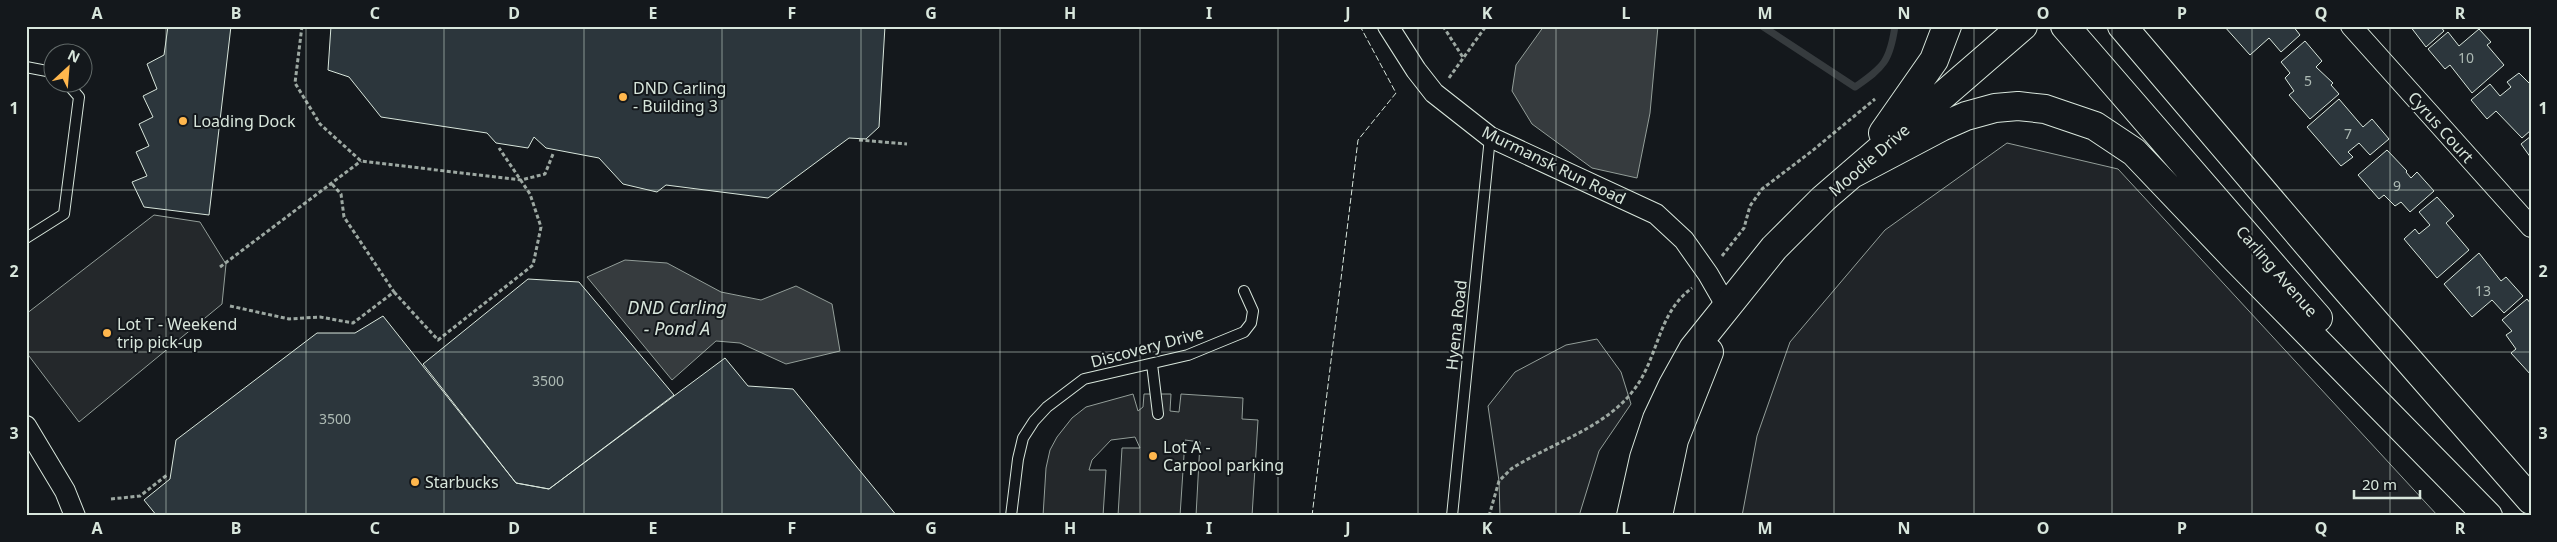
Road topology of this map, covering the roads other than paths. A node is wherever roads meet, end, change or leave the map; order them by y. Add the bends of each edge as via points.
1 (1388, 26) edge
2 (1947, 26) edge
3 (2024, 26) edge
4 (2066, 26) edge
5 (2122, 26) edge
6 (2350, 26) edge
7 (26, 67) edge
8 (42, 70) edge
9 (75, 92) edge
10 (1490, 137) junction
11 (1852, 174) junction
12 (2531, 227) edge
13 (26, 238) edge
14 (1244, 291) dead end
15 (1727, 307) junction
16 (1152, 364) junction
17 (1158, 414) dead end
18 (26, 426) edge
19 (2531, 500) edge
20 (75, 516) edge
21 (1011, 516) edge
22 (1452, 516) edge
23 (1631, 516) edge
24 (1658, 516) edge
25 (2489, 516) edge

1 - 10 street, Murmansk Run Road via 1434,93
2 - 11 main road via 1934,60
3 - 11 main road, Moodie Drive
4 - 25 main road, Carling Avenue
5 - 19 main road
6 - 12 street, Cyrus Court
7 - 8 lane
9 - 13 lane via 79,97 64,214
10 - 15 street, Murmansk Run Road via 1656,214 1684,240
10 - 22 lane, Hyena Road
11 - 15 main road, Moodie Drive via 1794,226
11 - 25 main road via 1966,116 1995,108 2045,109 2095,126 2134,152
14 - 16 lane, Discovery Drive via 1253,311 1251,323 1244,332 1188,355
15 - 23 main road, Moodie Drive via 1693,349 1657,419
15 - 24 main road, Moodie Drive via 1674,440
16 - 17 lane
16 - 21 lane, Discovery Drive via 1084,379 1047,407 1023,438
18 - 20 street

